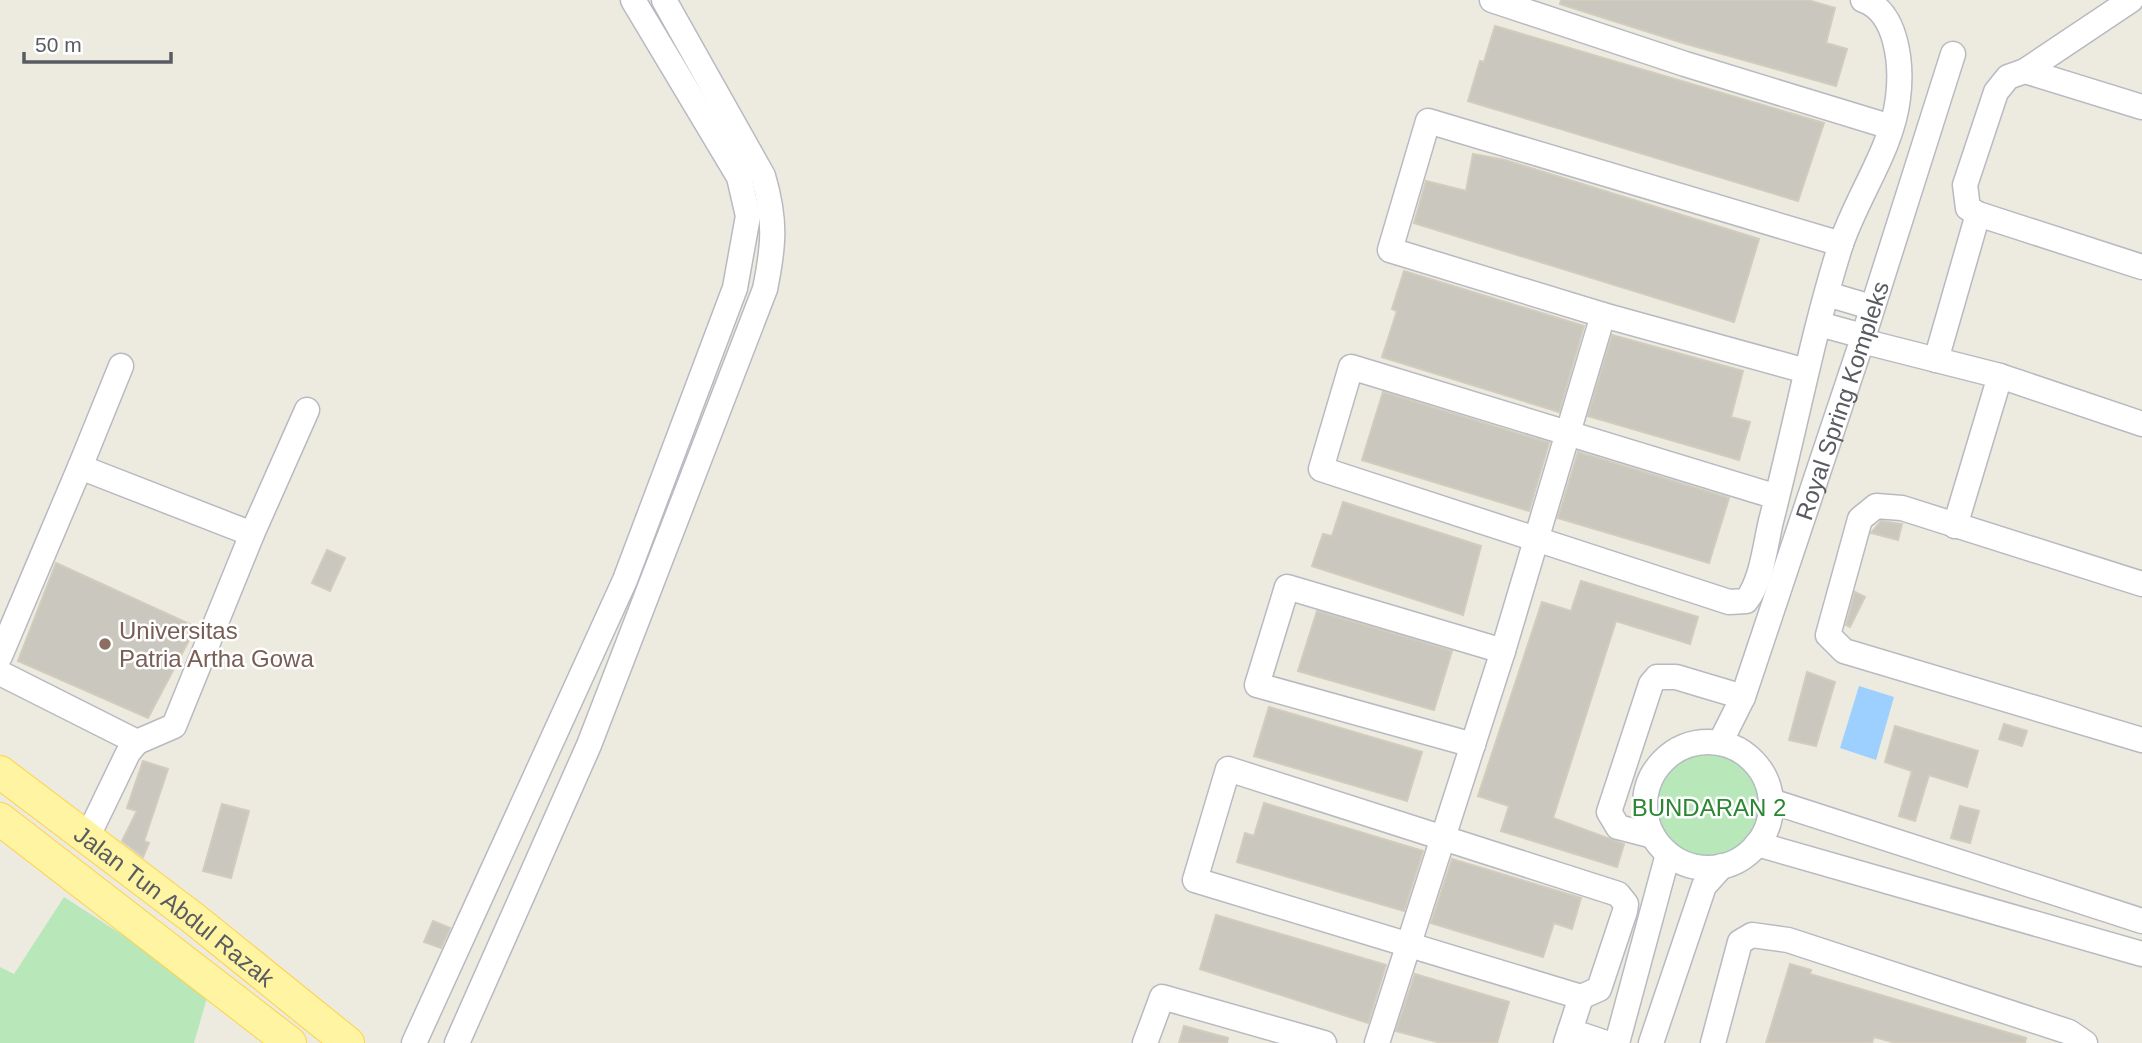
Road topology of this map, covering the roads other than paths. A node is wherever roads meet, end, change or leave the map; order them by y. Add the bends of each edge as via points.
1 (633, 0) edge
2 (664, 0) edge
3 (1492, 0) edge
4 (1863, 0) edge
5 (2131, 0) edge
6 (1889, 8) edge
7 (1953, 54) dead end
8 (2025, 71) junction
9 (2142, 107) edge
10 (1891, 127) junction
11 (1978, 214) junction
12 (1841, 244) junction
13 (2142, 267) edge
14 (1827, 295) junction
15 (1871, 307) junction
16 (1603, 315) junction
17 (1819, 324) junction
18 (1863, 338) junction
19 (1936, 360) junction
20 (121, 366) dead end
21 (1806, 371) junction
22 (2000, 376) junction
23 (307, 410) dead end
24 (2142, 424) edge
25 (1566, 434) junction
26 (80, 467) junction
27 (1777, 497) junction
28 (1955, 526) junction
29 (252, 534) junction
30 (1534, 540) junction
31 (2142, 584) edge
32 (1503, 651) junction
33 (0, 656) edge
34 (0, 673) edge
35 (1743, 696) junction
36 (2142, 740) edge
37 (136, 742) junction
38 (1720, 743) junction
39 (1473, 745) junction
40 (0, 772) edge
41 (1771, 801) junction
42 (0, 819) edge
43 (87, 838) junction
44 (1443, 838) junction
45 (1758, 844) junction
46 (1661, 845) junction
47 (1722, 866) junction
48 (2142, 921) edge
49 (1408, 943) junction
50 (2142, 954) edge
51 (1581, 996) junction
52 (1568, 1037) edge
53 (290, 1043) edge
54 (348, 1043) edge
55 (414, 1043) edge
56 (457, 1043) edge
57 (1145, 1043) edge
58 (1324, 1043) edge
59 (1377, 1043) edge
60 (1606, 1043) edge
61 (1617, 1043) edge
62 (1651, 1043) edge
63 (1713, 1043) edge
64 (2085, 1043) edge

1 - 55 street via 739,177 748,216 745,243 735,288 625,580
2 - 56 street via 763,176 775,241 765,289 589,745
3 - 10 street
4 - 6 street
5 - 8 street
6 - 10 street via 1898,85
7 - 15 street, Royal Spring Kompleks
8 - 9 street
8 - 11 street via 2008,78 1996,92 1965,184 1968,208
10 - 12 street
11 - 13 street
11 - 19 street
12 - 14 street
12 - 16 street via 1428,121 1390,250
14 - 15 street
14 - 17 street
15 - 18 street, Royal Spring Kompleks
16 - 21 street
16 - 25 street
17 - 18 street
17 - 21 street
18 - 19 street
18 - 35 street, Royal Spring Kompleks
19 - 22 street
20 - 26 street
21 - 27 street
22 - 24 street
22 - 28 street
23 - 29 street
25 - 27 street
25 - 30 street
25 - 30 street via 1351,367 1321,469
26 - 29 street
26 - 33 street
27 - 30 street via 1756,583 1746,601 1738,603
28 - 31 street
28 - 36 street via 1887,506 1876,506 1860,519 1828,635 1833,643 1844,651
29 - 37 street via 174,726
30 - 32 street
32 - 39 street
32 - 39 street via 1287,587 1257,685
34 - 37 street
35 - 38 street, Royal Spring Kompleks
35 - 46 street via 1676,677 1657,677 1651,684 1609,812 1618,827
37 - 43 street
38 - 41 street via 1742,752 1759,768
38 - 46 street via 1685,746 1656,768 1644,801 1648,825
39 - 44 street
40 - 43 main road, Jalan Tun Abdul Razak
41 - 45 street
41 - 48 street
42 - 53 main road, Jalan Tun Abdul Razak
43 - 54 main road, Jalan Tun Abdul Razak
44 - 49 street
44 - 49 street via 1228,769 1195,880
44 - 51 street via 1623,899 1625,911 1602,984 1595,993
45 - 47 street
45 - 50 street
46 - 47 street via 1694,866
46 - 61 street
47 - 62 street via 1704,886
49 - 51 street
49 - 59 street
51 - 52 street
52 - 60 street
57 - 58 street via 1162,996
63 - 64 street via 1740,942 1752,935 1821,950 2069,1032

